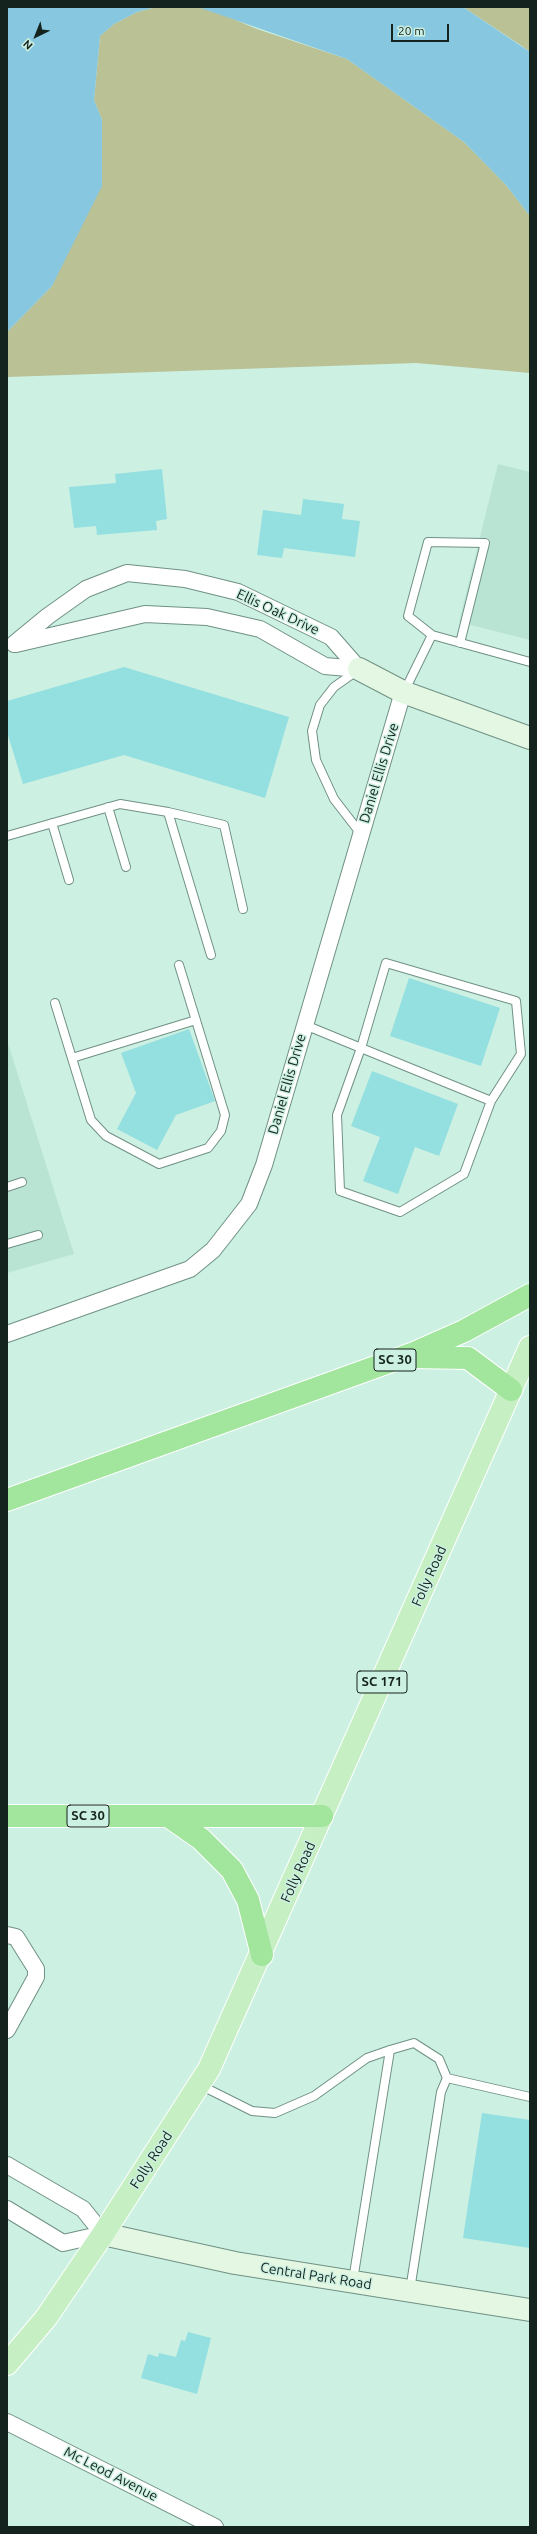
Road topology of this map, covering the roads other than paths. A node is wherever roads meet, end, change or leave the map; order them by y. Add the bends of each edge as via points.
1 (432, 635) junction
2 (460, 643) junction
3 (11, 646) edge
4 (530, 662) edge
5 (359, 669) junction
6 (404, 692) junction
7 (530, 738) edge
8 (108, 807) junction
9 (168, 812) junction
10 (52, 823) junction
11 (361, 834) junction
12 (7, 836) edge
13 (126, 867) dead end
14 (69, 880) dead end
15 (243, 909) dead end
16 (211, 955) dead end
17 (179, 965) dead end
18 (55, 1003) dead end
19 (196, 1020) junction
20 (305, 1025) junction
21 (361, 1048) junction
22 (72, 1058) junction
23 (491, 1101) junction
24 (22, 1182) dead end
25 (7, 1187) edge
26 (38, 1235) dead end
27 (7, 1244) edge
28 (530, 1295) edge
29 (7, 1334) edge
30 (530, 1347) edge
31 (403, 1357) junction
32 (511, 1390) junction
33 (7, 1500) edge
34 (7, 1816) edge
35 (168, 1816) junction
36 (322, 1816) junction
37 (7, 1935) edge
38 (262, 1955) junction
39 (7, 2030) edge
40 (390, 2050) junction
41 (447, 2078) junction
42 (199, 2084) junction
43 (530, 2097) edge
44 (7, 2165) edge
45 (7, 2208) edge
46 (103, 2234) junction
47 (352, 2282) junction
48 (410, 2291) junction
49 (530, 2310) edge
50 (7, 2364) edge
51 (7, 2422) edge
52 (215, 2527) edge

1 - 2 lane
1 - 2 lane via 408,616 428,542 485,543
1 - 6 lane
2 - 4 lane
3 - 5 street, Ellis Oak Drive via 145,614 207,617 260,629 325,666
3 - 5 street, Ellis Oak Drive via 86,589 126,573 185,579 238,592 331,637
5 - 6 street, Ellis Oak Drive
5 - 11 lane via 334,688 320,705 312,731 316,760 334,799
6 - 7 street, Ellis Oak Drive
6 - 11 street, Daniel Ellis Drive
8 - 9 lane via 120,804
8 - 10 lane
8 - 13 lane
9 - 15 lane via 224,825
9 - 16 lane
10 - 12 lane
10 - 14 lane
11 - 20 street, Daniel Ellis Drive
17 - 19 lane
18 - 22 lane
19 - 22 lane
19 - 22 lane via 225,1115 221,1131 208,1148 159,1164 106,1136 91,1120
20 - 21 lane
20 - 29 street, Daniel Ellis Drive via 264,1165 249,1204 213,1250 190,1269
21 - 23 lane
21 - 23 lane via 386,963 516,1001 521,1054
21 - 23 lane via 337,1115 340,1191 400,1212 464,1174
24 - 25 lane
26 - 27 lane
28 - 31 highway, SC 30 via 464,1330
30 - 32 main road, Folly Road / SC 171
31 - 32 highway via 468,1358
31 - 33 highway, SC 30
32 - 36 main road, Folly Road / SC 171
34 - 35 highway, SC 30
35 - 36 highway, SC 30
35 - 38 highway via 201,1839 232,1870 248,1900
36 - 38 main road, Folly Road
37 - 39 street via 16,1937 36,1969 36,1977
38 - 42 main road, Folly Road via 209,2069
40 - 41 lane via 414,2043 439,2059
40 - 42 lane via 367,2058 314,2096 275,2113 252,2111
40 - 47 lane
41 - 43 lane
41 - 48 lane via 442,2092
42 - 46 main road, Folly Road
44 - 46 street via 84,2209
45 - 46 street via 63,2243
46 - 47 street, Central Park Road via 235,2263
46 - 50 main road, Folly Road via 46,2318
47 - 48 street, Central Park Road
48 - 49 street, Central Park Road
51 - 52 street, Mc Leod Avenue

